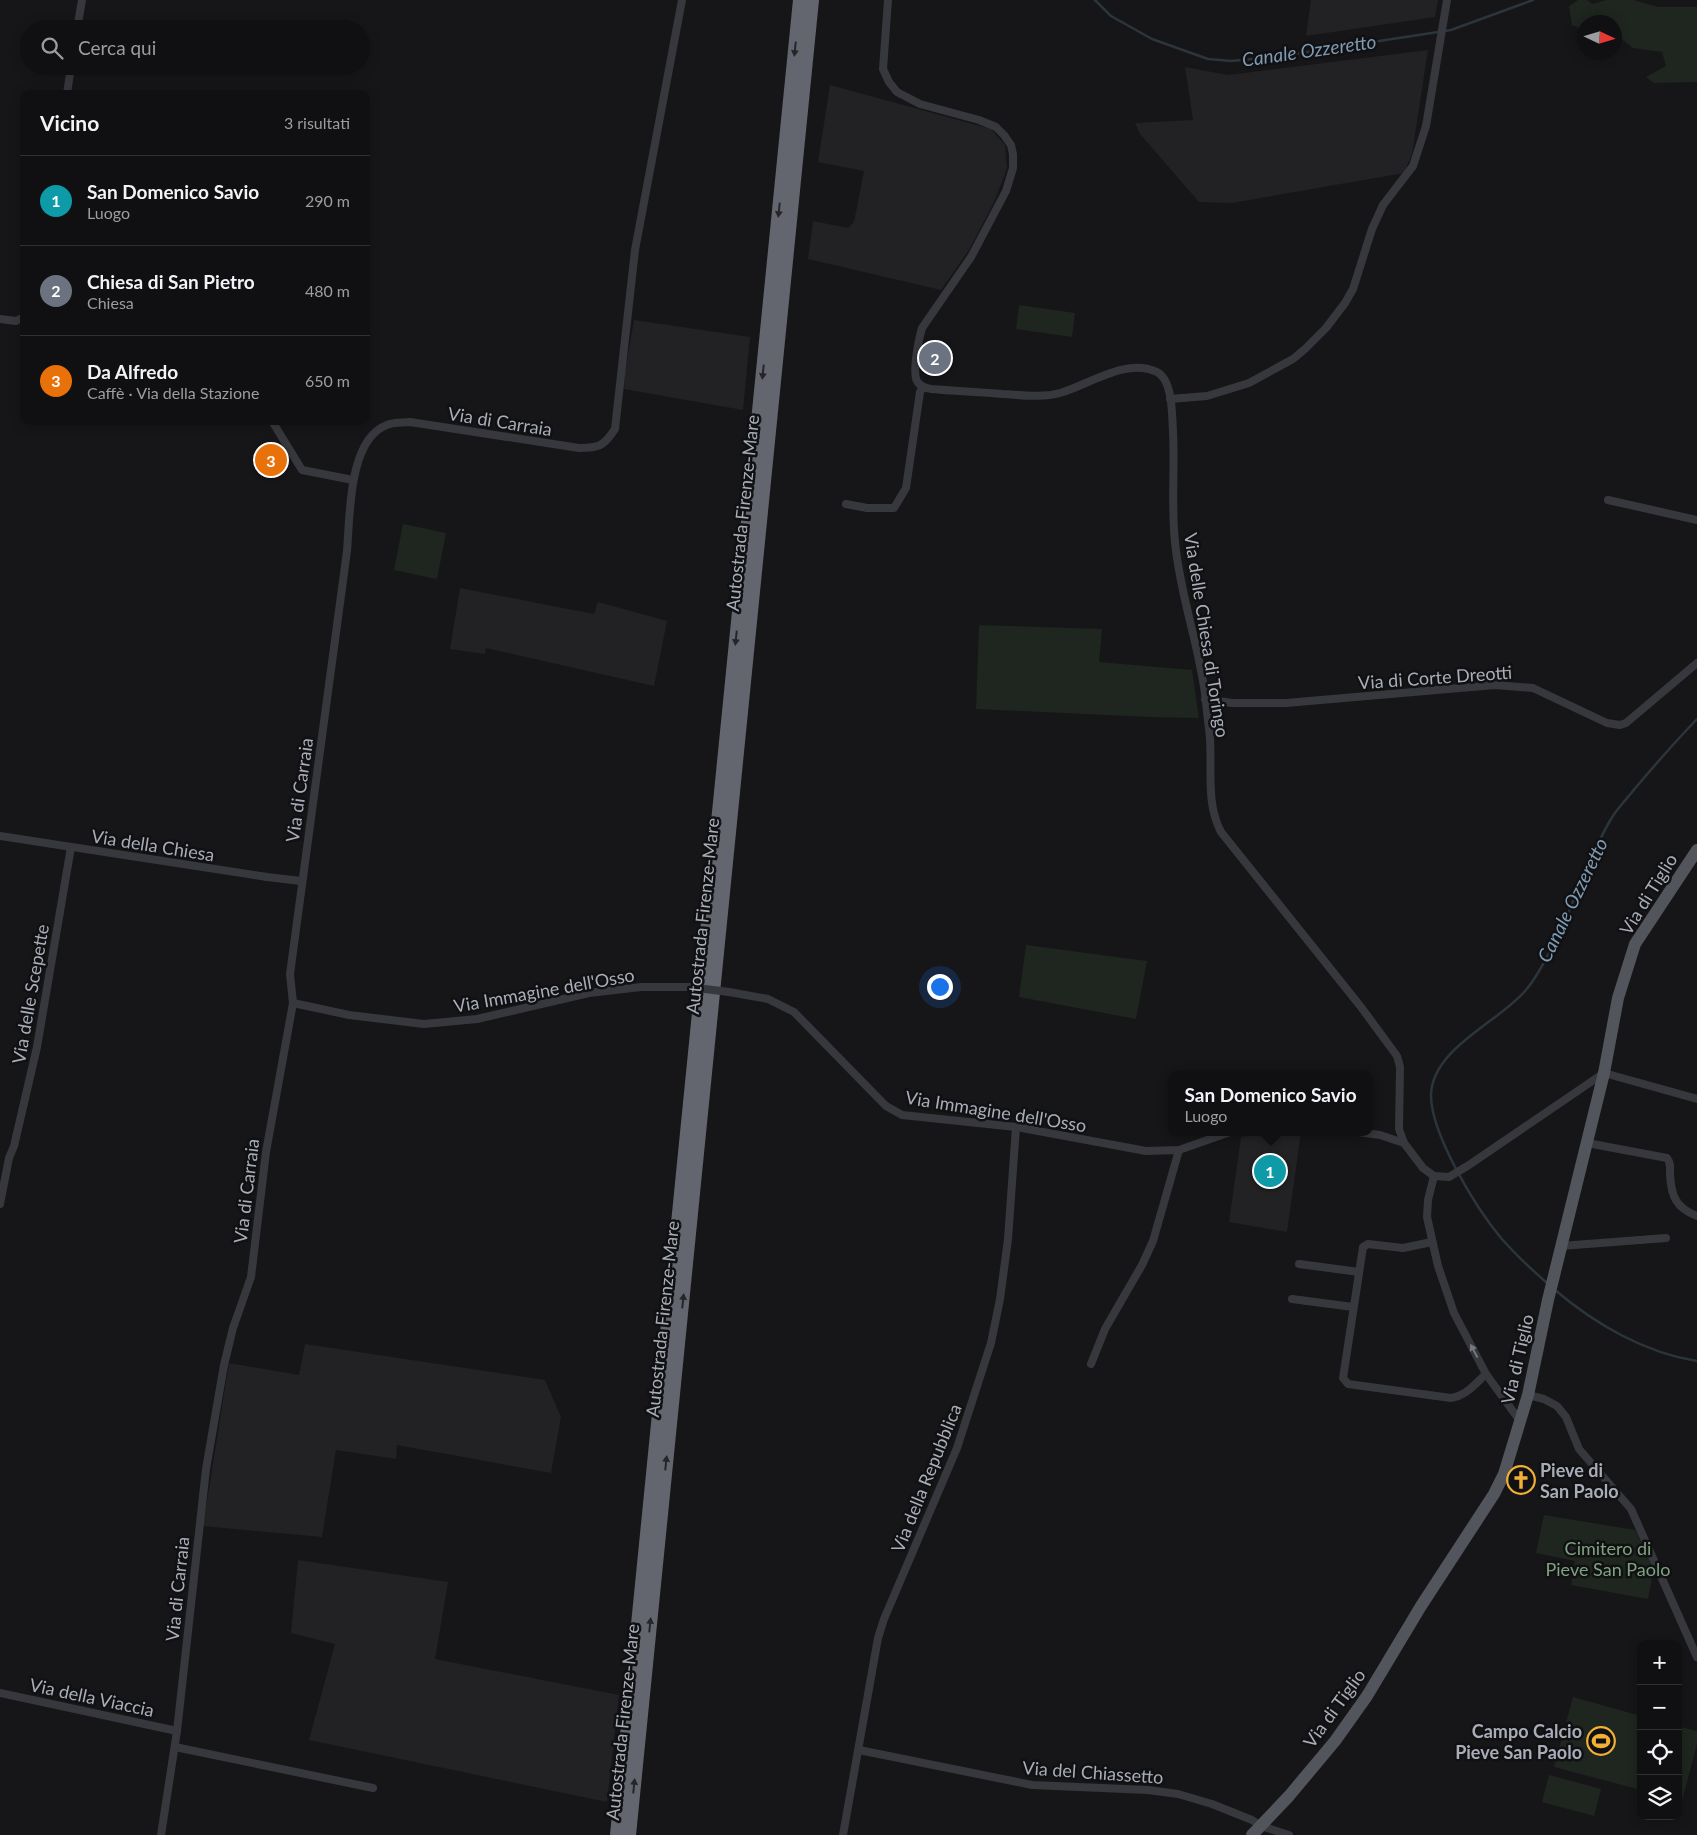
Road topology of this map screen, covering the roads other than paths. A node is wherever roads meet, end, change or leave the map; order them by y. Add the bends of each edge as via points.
1 (82, 0) edge
2 (682, 0) edge
3 (800, 0) edge
4 (812, 0) edge
5 (888, 0) edge
6 (1447, 0) edge
7 (79, 20) edge
8 (70, 75) edge
9 (68, 90) edge
10 (0, 319) edge
11 (20, 320) edge
12 (923, 387) junction
13 (1170, 399) junction
14 (274, 425) edge
15 (352, 480) junction
16 (1608, 500) dead end
17 (846, 504) dead end
18 (1697, 520) edge
19 (1697, 662) edge
20 (1206, 699) junction
21 (0, 836) edge
22 (71, 847) junction
23 (1697, 850) edge
24 (301, 881) junction
25 (292, 1003) junction
26 (1604, 1073) junction
27 (1697, 1100) edge
28 (1016, 1127) junction
29 (1373, 1134) edge
30 (1219, 1136) edge
31 (1404, 1143) junction
32 (1587, 1143) junction
33 (1179, 1150) junction
34 (1434, 1176) junction
35 (0, 1204) edge
36 (1697, 1216) edge
37 (1666, 1238) dead end
38 (1432, 1242) junction
39 (1561, 1246) junction
40 (1299, 1264) dead end
41 (1358, 1272) junction
42 (1292, 1299) dead end
43 (1353, 1307) junction
44 (1091, 1364) dead end
45 (1486, 1374) junction
46 (1528, 1395) junction
47 (1520, 1420) junction
48 (1697, 1657) edge
49 (0, 1693) edge
50 (177, 1731) junction
51 (175, 1747) junction
52 (859, 1750) junction
53 (373, 1788) dead end
54 (1257, 1831) edge
55 (161, 1835) edge
56 (617, 1835) edge
57 (629, 1835) edge
58 (843, 1835) edge
59 (1289, 1835) edge

1 - 7 street
2 - 15 street, Via di Carraia via 635,250 615,429 608,441 596,448 579,448 410,422 386,425 371,436
3 -> 56 highway, Autostrada Firenze-Mare
57 -> 4 highway, Autostrada Firenze-Mare
5 - 12 street via 883,69 897,92 920,104 996,127 1004,135 1013,154 1014,168 1006,191 970,257 922,328 915,376
6 - 13 street via 1426,126 1413,166 1383,206 1372,229 1353,289 1326,328 1293,359 1249,383 1206,396
8 - 9 street
10 - 11 street
12 - 13 street, Via delle Chiesa di Toringo via 1038,396 1071,390 1118,370 1144,368 1158,372 1164,379
12 - 17 street via 906,488 901,498 894,508
13 - 20 street, Via delle Chiesa di Toringo via 1174,541
14 - 15 street via 302,470
15 - 24 street, Via di Carraia via 345,569
16 - 18 street
19 - 20 street, Via di Corte Dreotti via 1620,725 1607,723 1533,688 1495,685 1286,703 1232,703
20 - 31 street, Via delle Chiesa di Toringo via 1211,796 1216,822 1397,1056 1400,1067 1399,1129
21 - 22 street, Via della Chiesa
22 - 24 street, Via della Chiesa
22 - 35 street, Via delle Scepette via 37,1047 14,1146 8,1158
23 - 26 main road, Via di Tiglio via 1635,944 1618,998
24 - 25 street, Via di Carraia via 290,974
25 - 28 street, Via Immagine dell'Osso, bridge via 349,1015 424,1024 477,1019 589,993 641,987 689,987 729,992 768,999 794,1012 886,1106 902,1115
25 - 50 street, Via di Carraia via 266,1152 251,1277 224,1365 206,1469
26 - 27 street
26 - 32 main road, Via di Tiglio
26 - 34 street via 1469,1165 1449,1177
28 - 33 street, Via Immagine dell'Osso via 1146,1151
28 - 52 street, Via della Repubblica via 1008,1239 991,1343 957,1448 884,1618
29 - 31 street
30 - 33 street, Via Immagine dell'Osso
31 - 34 street, Via delle Chiesa di Toringo via 1423,1168
32 - 36 street via 1667,1158 1676,1198 1683,1210
32 - 39 main road, Via di Tiglio
33 - 44 street via 1153,1241 1105,1329
34 - 38 street via 1427,1209
37 - 39 street
38 - 41 street via 1403,1248 1368,1244 1363,1247
45 -> 38 street via 1454,1314
39 - 46 main road, Via di Tiglio
40 - 41 street
41 - 43 street
42 - 43 street
43 - 45 street via 1343,1378 1348,1384 1451,1398 1465,1393
45 - 47 street
46 - 47 main road, Via di Tiglio
46 - 48 street via 1557,1406 1566,1417 1579,1449 1631,1509
47 - 54 main road, Via di Tiglio via 1504,1474 1494,1494 1421,1606 1368,1696
49 - 50 street, Via della Viaccia
50 - 51 street, Via di Carraia
51 - 53 street
51 - 55 street, Via di Carraia
52 - 54 street, Via del Chiassetto via 1032,1785 1178,1794 1252,1820
52 - 58 street, Via della Repubblica
54 - 59 street

